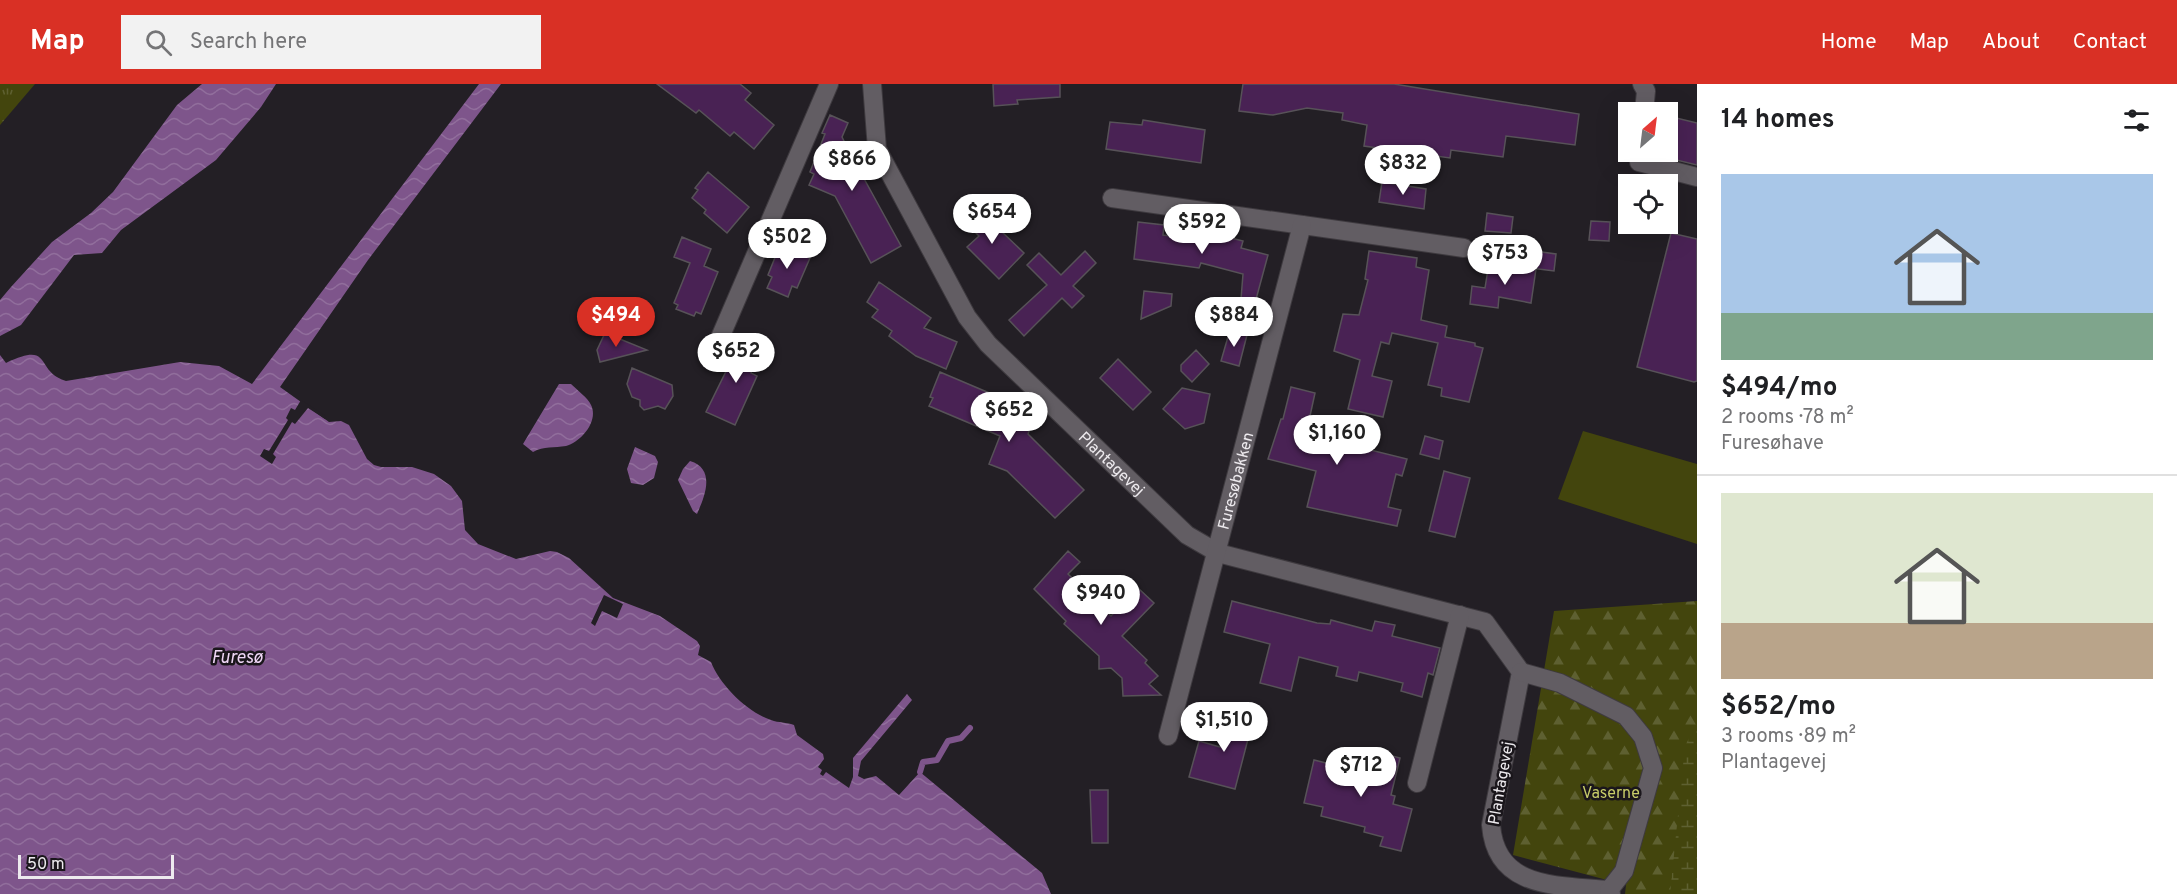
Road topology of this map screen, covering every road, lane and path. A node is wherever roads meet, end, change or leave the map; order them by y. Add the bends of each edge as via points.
1 (829, 84) edge
2 (872, 84) edge
3 (1642, 84) edge
4 (1645, 102) edge
5 (1639, 162) edge
6 (1697, 177) edge
7 (1112, 198) dead end
8 (1302, 225) junction
9 (1464, 248) dead end
10 (713, 354) dead end
11 (1218, 553) junction
12 (1460, 615) junction
13 (1521, 672) junction
14 (1168, 736) dead end
15 (1417, 783) dead end
16 (1610, 892) edge

1 - 10 street
2 - 11 street, Plantagevej via 877,149 967,317 988,344 1187,535
3 - 4 street
5 - 6 street
7 - 8 street
8 - 9 street
8 - 11 street, Furesøbakken
11 - 12 street, Plantagevej
11 - 14 street, Furesøbakken
12 - 13 street, Plantagevej via 1485,622
12 - 15 street
13 - 16 street via 1560,683 1626,716 1643,737 1653,768 1624,871
13 - 16 street, Plantagevej via 1491,825 1492,844 1506,866 1534,883

